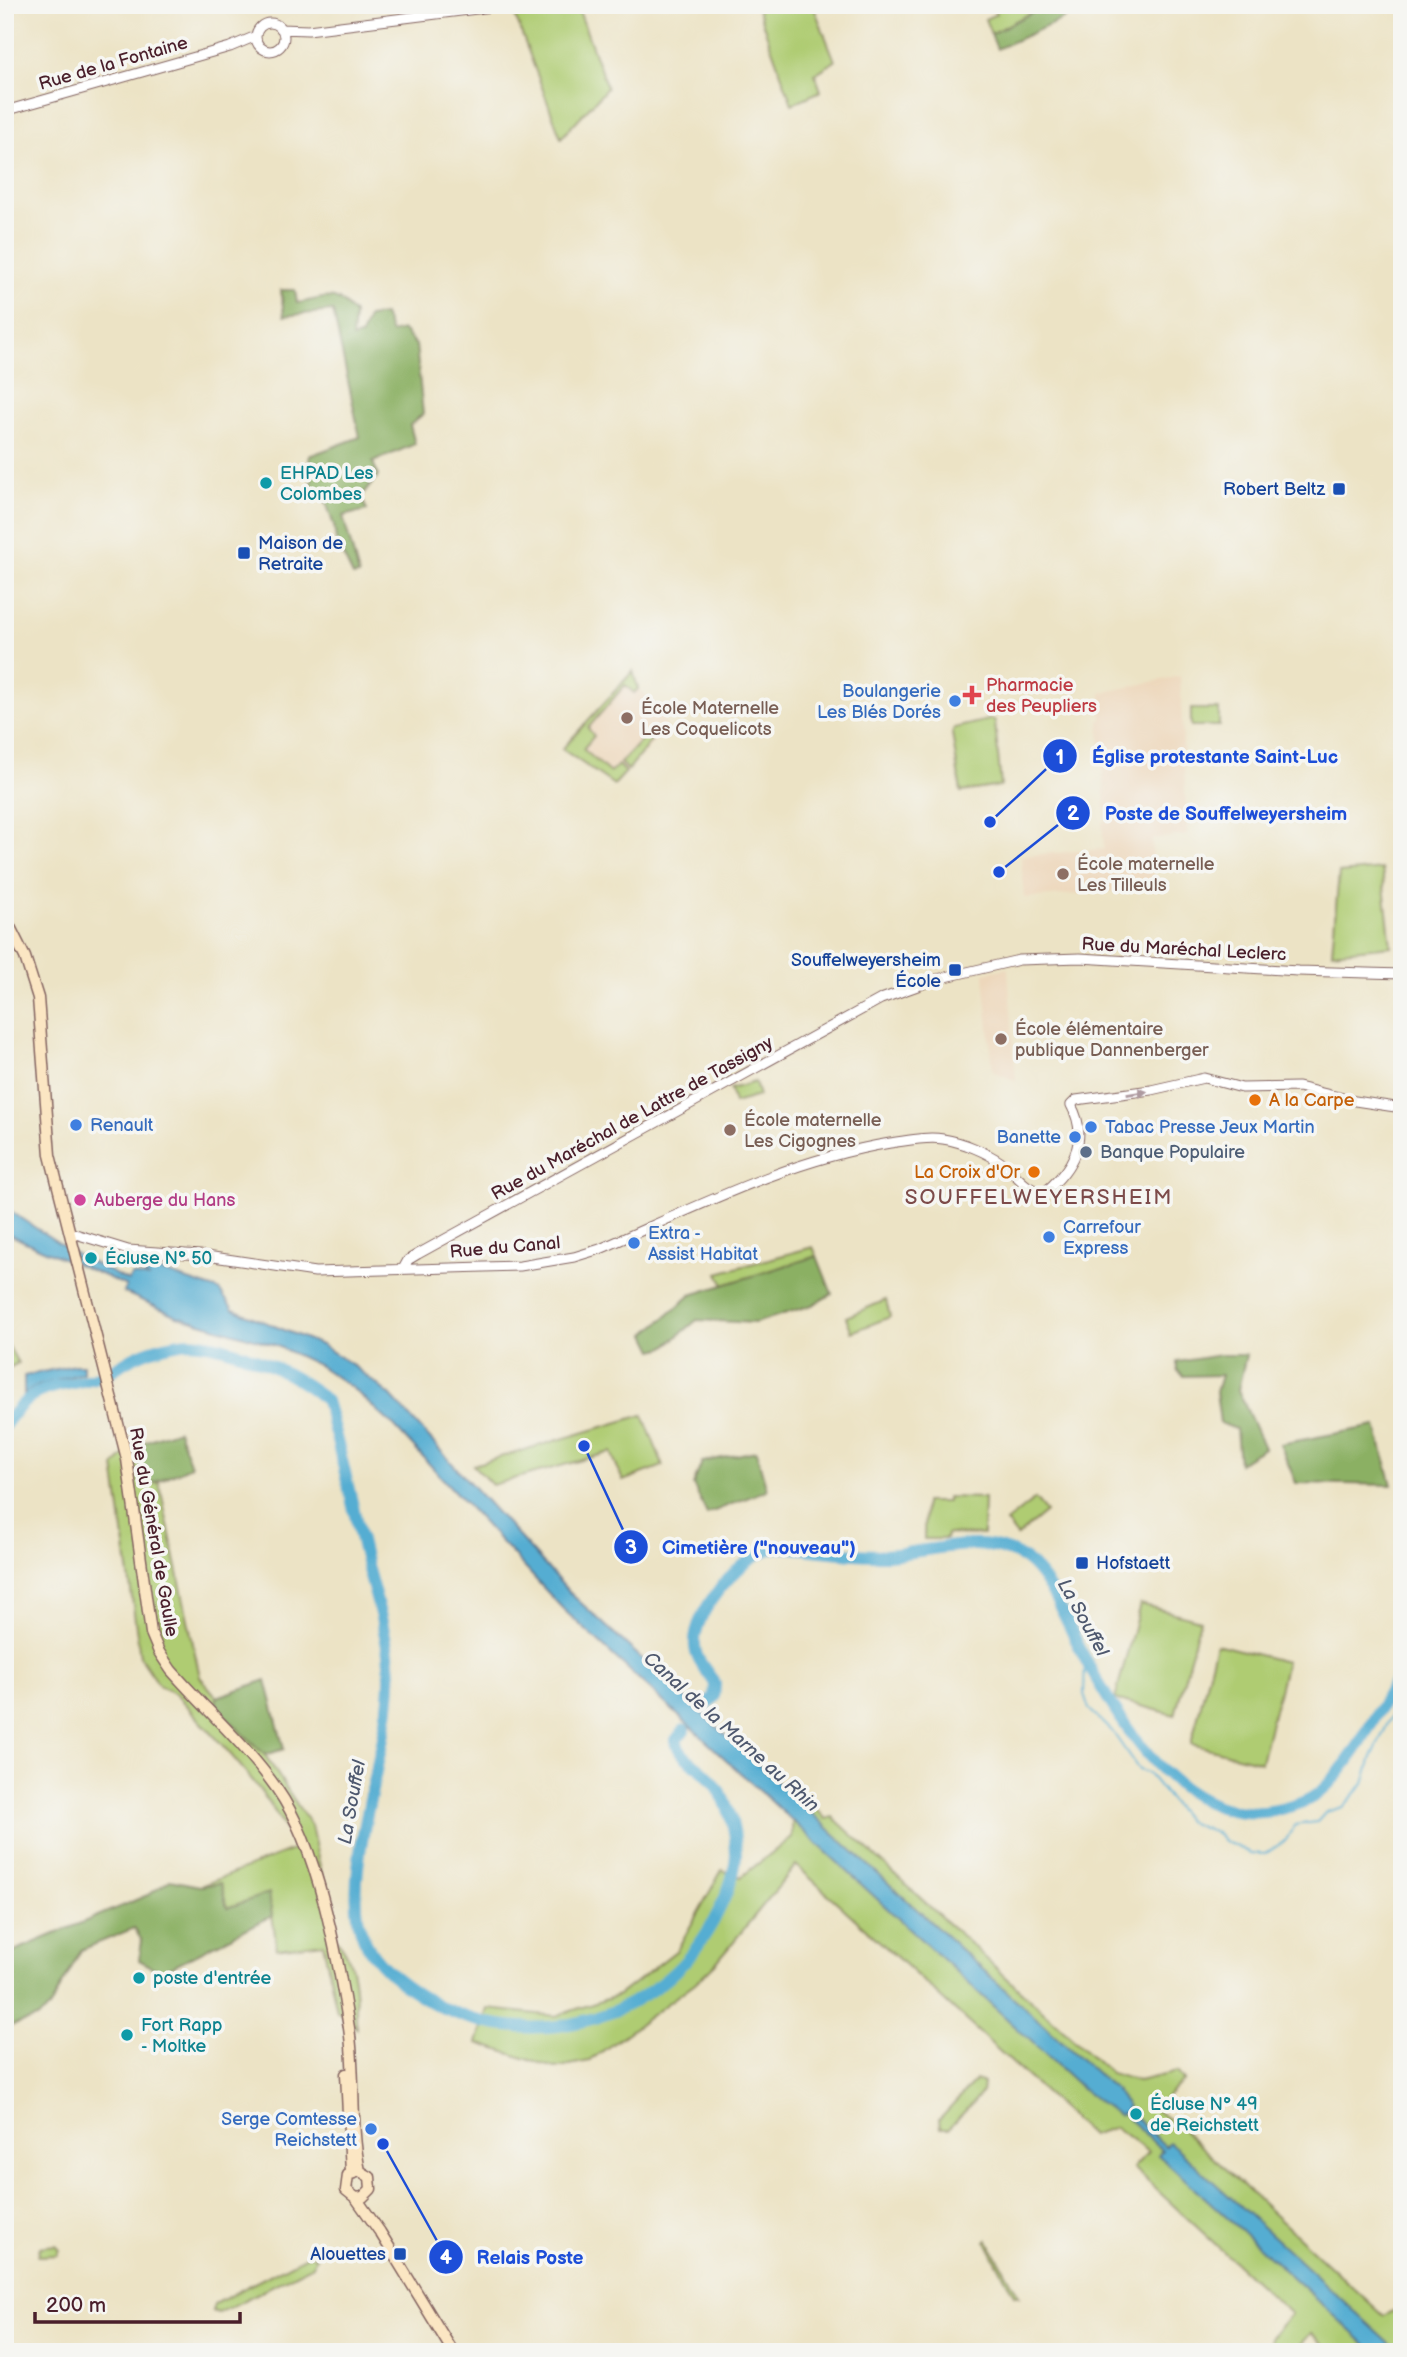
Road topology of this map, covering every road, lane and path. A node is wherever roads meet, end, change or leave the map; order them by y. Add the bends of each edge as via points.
1 (509, 5) edge
2 (281, 29) junction
3 (308, 30) junction
4 (284, 39) junction
5 (257, 41) junction
6 (5, 111) edge
7 (5, 917) edge
8 (1402, 974) edge
9 (881, 999) joint
10 (1402, 1108) edge
11 (69, 1232) junction
12 (403, 1269) junction
13 (356, 2172) junction
14 (368, 2195) junction
15 (356, 2198) junction
16 (380, 2232) junction
17 (453, 2352) edge

1 - 3 street
2 - 3 street
2 - 4 street
2 - 5 street via 266,23 258,30
3 - 4 street
4 - 5 street via 273,50
5 - 6 street, Rue de la Fontaine
7 - 11 main road, Rue du Général de Gaulle via 38,998 49,1146
8 - 9 street, Rue du Maréchal Leclerc via 1107,957 1030,959 937,978
9 - 12 street, Rue du Maréchal de Lattre de Tassigny via 418,1254
12 -> 10 street, Rue du Canal via 520,1265 574,1257 802,1165 853,1150 928,1139 967,1145 1002,1163 1022,1183 1045,1192 1072,1165 1081,1137 1071,1105 1076,1100 1204,1078 1257,1090 1298,1087
11 - 12 street, Rue du Canal via 128,1250 200,1255 299,1271
11 - 13 main road, Rue du Général de Gaulle via 130,1472 153,1639 166,1664 263,1770 292,1813 315,1877 343,2001
13 - 14 main road via 372,2181
13 - 15 main road via 345,2186
14 - 15 main road
14 - 16 main road
15 - 16 main road
16 - 17 main road

